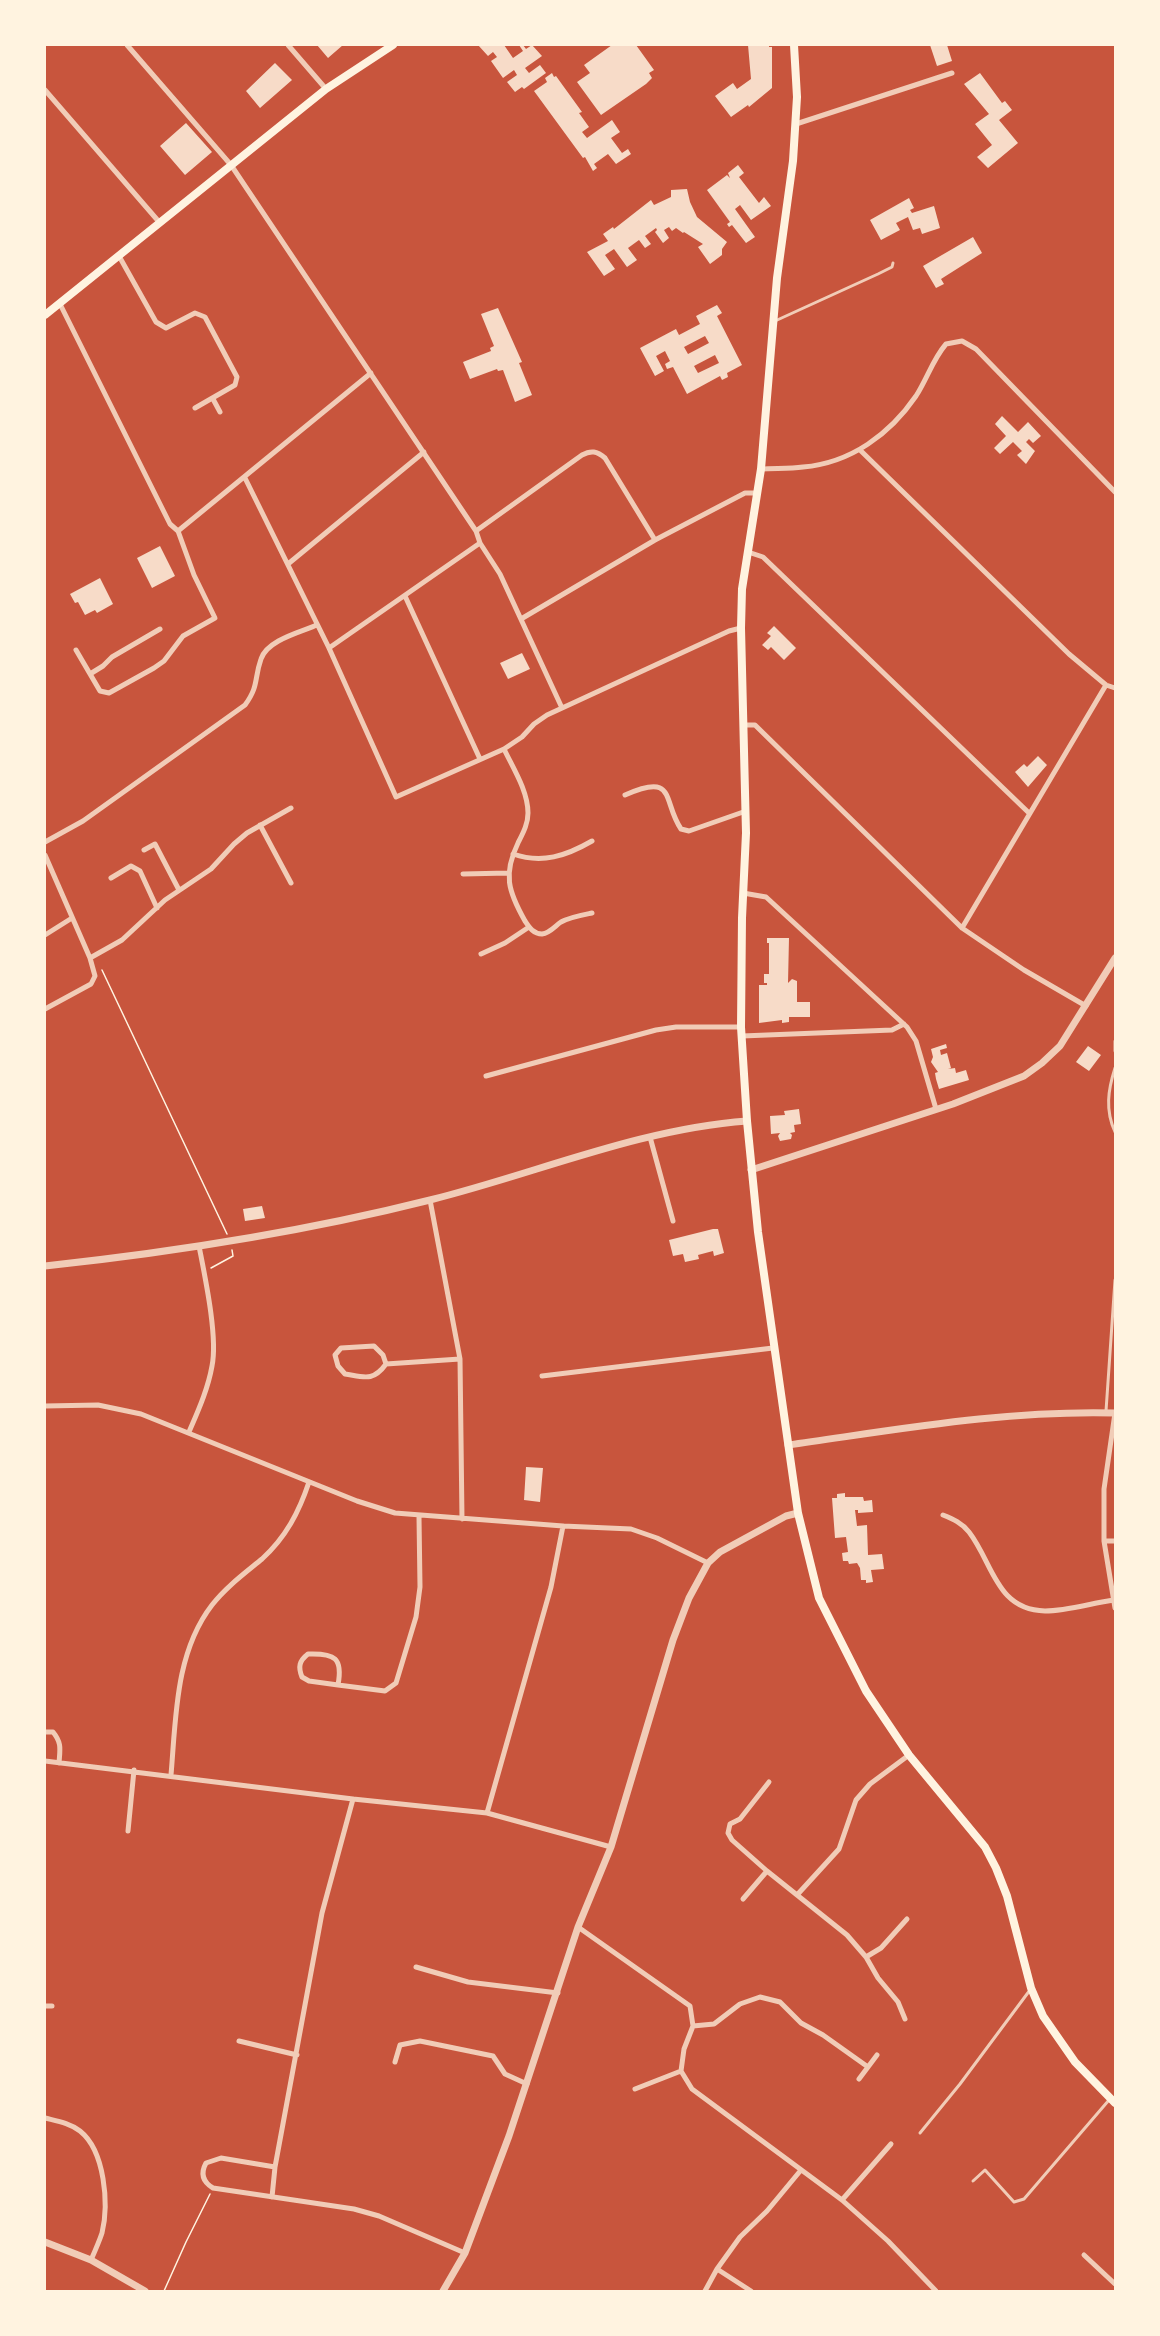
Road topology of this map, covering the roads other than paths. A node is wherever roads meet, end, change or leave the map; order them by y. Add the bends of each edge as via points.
1 (127, 45) edge
2 (288, 45) edge
3 (393, 45) edge
4 (794, 45) edge
5 (952, 73) dead end
6 (326, 89) junction
7 (45, 90) edge
8 (796, 124) junction
9 (231, 165) junction
10 (160, 223) junction
11 (119, 256) junction
12 (893, 263) dead end
13 (60, 304) junction
14 (45, 315) edge
15 (773, 322) junction
16 (371, 373) junction
17 (213, 399) junction
18 (195, 408) dead end
19 (220, 412) dead end
20 (860, 450) junction
21 (424, 452) junction
22 (761, 469) junction
23 (245, 478) junction
24 (1115, 492) edge
25 (756, 493) junction
26 (178, 531) junction
27 (476, 531) junction
28 (655, 540) junction
29 (480, 543) junction
30 (748, 552) junction
31 (288, 564) junction
32 (405, 596) junction
33 (521, 619) junction
34 (317, 625) junction
35 (160, 628) dead end
36 (741, 628) junction
37 (329, 648) junction
38 (76, 650) dead end
39 (90, 674) junction
40 (1106, 684) junction
41 (1115, 688) edge
42 (562, 708) junction
43 (744, 725) junction
44 (504, 749) junction
45 (480, 759) junction
46 (625, 795) dead end
47 (291, 808) dead end
48 (746, 811) junction
49 (1029, 813) junction
50 (260, 825) junction
51 (592, 841) dead end
52 (45, 842) edge
53 (144, 850) dead end
54 (513, 854) junction
55 (45, 855) edge
56 (508, 873) junction
57 (463, 874) dead end
58 (111, 878) dead end
59 (291, 883) dead end
60 (179, 890) junction
61 (743, 893) junction
62 (157, 908) junction
63 (592, 912) dead end
64 (72, 918) junction
65 (529, 927) junction
66 (962, 928) junction
67 (45, 934) edge
68 (481, 954) dead end
69 (92, 956) junction
70 (1115, 958) edge
71 (1086, 1006) junction
72 (45, 1009) edge
73 (904, 1024) junction
74 (741, 1032) junction
75 (1115, 1041) edge
76 (1115, 1051) edge
77 (1115, 1068) edge
78 (486, 1076) dead end
79 (936, 1109) junction
80 (747, 1121) junction
81 (1115, 1132) edge
82 (650, 1137) junction
83 (751, 1170) junction
84 (430, 1200) junction
85 (673, 1221) dead end
86 (199, 1246) junction
87 (45, 1266) edge
88 (1115, 1280) edge
89 (773, 1348) junction
90 (460, 1359) junction
91 (386, 1364) junction
92 (542, 1376) dead end
93 (45, 1406) edge
94 (1106, 1413) junction
95 (1115, 1413) edge
96 (189, 1432) junction
97 (788, 1445) junction
98 (309, 1482) junction
99 (798, 1513) junction
100 (943, 1515) dead end
101 (419, 1517) junction
102 (462, 1519) junction
103 (563, 1526) junction
104 (1104, 1541) junction
105 (1115, 1541) edge
106 (708, 1563) junction
107 (1114, 1600) edge
108 (1115, 1608) edge
109 (338, 1685) junction
110 (45, 1732) edge
111 (909, 1755) junction
112 (45, 1761) edge
113 (59, 1763) junction
114 (134, 1770) junction
115 (171, 1775) junction
116 (769, 1782) dead end
117 (353, 1799) junction
118 (487, 1813) junction
119 (128, 1831) dead end
120 (611, 1847) junction
121 (767, 1871) junction
122 (797, 1895) junction
123 (743, 1899) dead end
124 (907, 1919) dead end
125 (578, 1927) junction
126 (866, 1957) junction
127 (416, 1967) dead end
128 (1031, 1988) junction
129 (558, 1993) junction
130 (905, 2019) dead end
131 (693, 2026) junction
132 (239, 2041) dead end
133 (297, 2055) junction
134 (876, 2055) dead end
135 (395, 2062) dead end
136 (868, 2067) junction
137 (681, 2071) junction
138 (859, 2079) dead end
139 (527, 2084) junction
140 (635, 2089) dead end
141 (1112, 2101) edge
142 (45, 2118) edge
143 (920, 2133) dead end
144 (891, 2144) dead end
145 (275, 2167) junction
146 (801, 2170) junction
147 (973, 2181) dead end
148 (272, 2197) junction
149 (842, 2200) junction
150 (45, 2242) edge
151 (465, 2253) junction
152 (1084, 2255) dead end
153 (91, 2260) junction
154 (717, 2269) junction
155 (1115, 2284) edge
156 (145, 2291) edge
157 (443, 2291) edge
158 (705, 2291) edge
159 (751, 2291) edge
160 (936, 2291) edge

1 - 9 street
2 - 6 street
3 - 6 main road
4 - 8 main road
5 - 8 street
6 - 9 main road
7 - 10 street
8 - 15 main road
9 - 10 main road
9 - 16 street
10 - 11 main road
11 - 13 main road
11 - 17 street via 156,322 166,328 195,313 205,317 237,377 235,385
12 - 15 lane via 878,274
13 - 14 main road
13 - 26 street via 170,524
15 - 22 main road
16 - 21 street
16 - 23 street
17 - 18 street
17 - 19 street
20 - 22 street via 823,464
20 - 24 street via 903,414 946,344 962,341 976,349
20 - 40 street via 1069,654
21 - 27 street
21 - 31 street
22 - 25 main road
23 - 26 street
23 - 31 street
25 - 28 street via 745,493
25 - 30 main road
26 - 39 street via 215,618 183,636 164,661 109,693 100,691
27 - 28 street via 582,455 595,452 605,458
27 - 29 street
28 - 33 street
29 - 32 street
29 - 33 street
30 - 36 main road
30 - 49 street via 763,557
31 - 34 street
32 - 37 street
32 - 45 street
33 - 42 street
34 - 37 street
34 - 52 street via 266,651 254,693 245,705 83,821
35 - 39 street
36 - 42 street
36 - 43 main road
37 - 45 street via 396,797
38 - 39 street
40 - 41 street
40 - 49 street
42 - 44 street via 534,724
43 - 48 main road
43 - 66 street via 755,725
44 - 45 street
44 - 54 street via 522,787 528,814
46 - 48 street via 652,787 662,790 669,797 676,823 689,831
47 - 50 street
48 - 61 main road
49 - 66 street
50 - 59 street
50 - 60 street via 234,844 211,869
51 - 54 street via 567,854 545,859
53 - 60 street via 154,844
54 - 56 street
55 - 64 street
56 - 57 street
56 - 65 street via 512,893
58 - 62 street via 130,866 140,872
60 - 62 street
61 - 73 street via 766,897
61 - 74 main road
62 - 69 street via 122,940
63 - 65 street via 562,921 541,934
64 - 67 street
64 - 69 street
65 - 68 street
66 - 71 street
69 - 72 street via 95,976 91,984
70 - 71 street
71 - 79 street via 1060,1046 1024,1076
73 - 74 street via 892,1030
73 - 79 street via 916,1041
74 - 78 street via 676,1027 656,1030
74 - 80 main road
75 - 76 lane
77 - 81 lane via 1108,1106
79 - 83 street
80 - 82 street via 688,1127
80 - 83 main road
82 - 84 street
82 - 85 street
83 - 89 main road
84 - 86 street via 338,1223
84 - 90 street
86 - 87 street
86 - 96 street via 214,1346 213,1365
88 - 94 lane
89 - 92 street
89 - 97 main road
90 - 91 street
90 - 102 street
91 - 91 street via 371,1378 345,1374 335,1355 341,1348 374,1346
93 - 96 street via 119,1408
94 - 95 street
94 - 97 street via 1003,1416
95 - 104 street via 1104,1489
96 - 98 street
97 - 99 main road
98 - 101 street via 379,1509
98 - 115 street via 299,1511 285,1534 213,1603 199,1623 183,1670
99 - 106 street via 736,1542
99 - 111 main road via 819,1599 866,1691
100 - 107 street via 961,1523 969,1532 1000,1588 1019,1605 1046,1611
101 - 102 street
101 - 109 street via 420,1587 416,1617 396,1683 385,1691
102 - 103 street
103 - 106 street via 631,1529
103 - 118 street via 551,1587
104 - 105 street
104 - 107 street
106 - 120 street via 673,1640
107 - 108 street
109 - 109 street via 302,1677 302,1659 308,1654 332,1656 341,1669
110 - 113 street via 53,1732 60,1740
111 - 122 street via 870,1784 856,1800 838,1849
111 - 128 main road via 985,1846 1006,1896
112 - 113 street
113 - 114 street
114 - 115 street
114 - 119 street
115 - 117 street
116 - 121 street via 740,1819 730,1824 728,1833
117 - 118 street
117 - 133 street via 322,1912
118 - 120 street
120 - 125 street
121 - 122 street
121 - 123 street
122 - 126 street via 847,1935
124 - 126 street via 881,1948
125 - 129 street
125 - 131 street via 690,2006
126 - 130 street via 898,2002
127 - 129 street via 468,1982
128 - 141 main road via 1057,2038
128 - 143 lane
129 - 139 street
131 - 136 street via 714,2024 740,2004 759,1997 780,2002 801,2024
131 - 137 street
132 - 133 street
133 - 145 street
134 - 136 street
135 - 139 street via 400,2045 420,2041 494,2056 505,2074
136 - 138 street
137 - 140 street
137 - 146 street via 693,2089
139 - 151 street
141 - 147 lane via 1024,2199 1014,2202 985,2170
142 - 153 street via 80,2131 99,2157 104,2218
144 - 149 street
145 - 148 street
145 - 148 street via 221,2158 206,2163 202,2170 204,2180 213,2188
146 - 149 street
146 - 154 street via 740,2237
148 - 151 street via 379,2216
149 - 160 street
150 - 153 street
151 - 157 street
152 - 155 street
153 - 156 street
154 - 158 street
154 - 159 street

